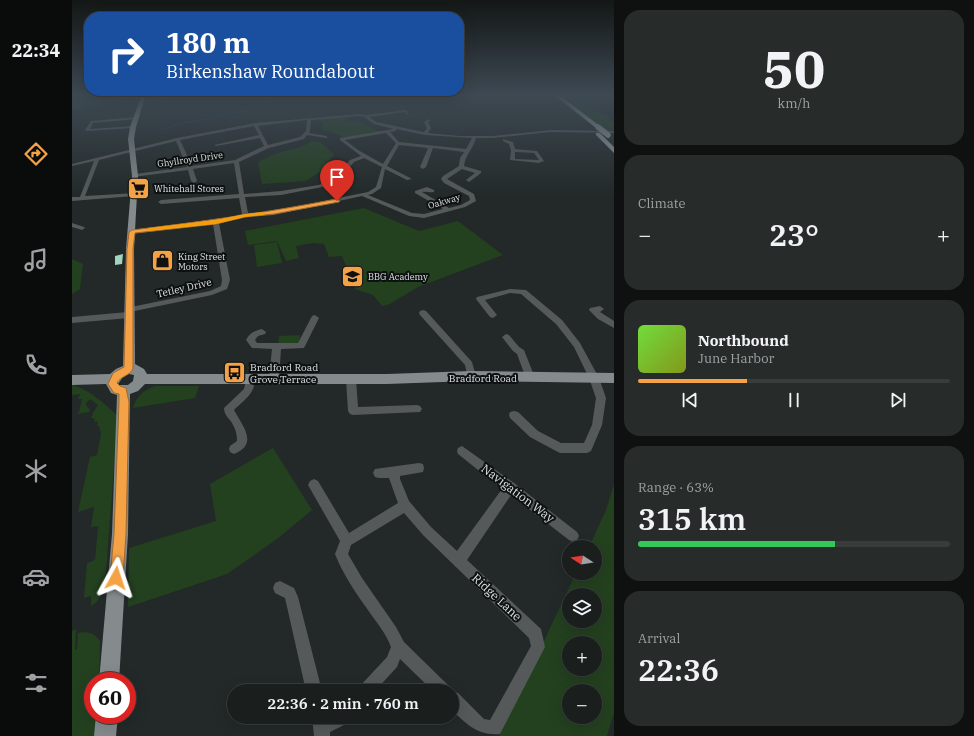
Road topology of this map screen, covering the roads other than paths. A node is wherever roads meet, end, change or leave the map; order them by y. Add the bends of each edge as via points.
1 (88, 128) edge
2 (112, 128) edge
3 (133, 128) edge
4 (232, 128) edge
5 (257, 128) edge
6 (308, 128) edge
7 (398, 128) edge
8 (401, 128) edge
9 (429, 128) edge
10 (592, 128) edge
11 (601, 128) edge
12 (388, 132) junction
13 (307, 134) junction
14 (425, 134) junction
15 (611, 134) edge
16 (546, 135) dead end
17 (261, 136) junction
18 (325, 137) dead end
19 (474, 138) junction
20 (177, 139) junction
21 (505, 140) junction
22 (614, 141) edge
23 (398, 144) junction
24 (216, 145) dead end
25 (267, 146) junction
26 (431, 147) junction
27 (131, 149) junction
28 (513, 150) junction
29 (467, 151) junction
30 (614, 151) edge
31 (365, 156) junction
32 (97, 159) junction
33 (236, 161) junction
34 (72, 166) edge
35 (190, 167) junction
36 (386, 167) junction
37 (423, 167) dead end
38 (461, 167) junction
39 (135, 176) junction
40 (408, 179) dead end
41 (469, 180) dead end
42 (194, 182) dead end
43 (432, 191) dead end
44 (134, 194) junction
45 (363, 195) junction
46 (242, 196) junction
47 (82, 198) junction
48 (72, 199) edge
49 (161, 202) dead end
50 (448, 210) junction
51 (245, 215) junction
52 (216, 222) junction
53 (132, 232) junction
54 (600, 309) dead end
55 (129, 312) junction
56 (423, 313) dead end
57 (492, 315) dead end
58 (315, 318) dead end
59 (72, 320) edge
60 (614, 325) edge
61 (262, 332) dead end
62 (506, 337) dead end
63 (276, 346) junction
64 (129, 369) junction
65 (471, 376) junction
66 (274, 378) junction
67 (530, 378) junction
68 (594, 378) junction
69 (614, 378) edge
70 (141, 379) junction
71 (250, 379) junction
72 (351, 379) junction
73 (72, 380) edge
74 (118, 385) junction
75 (417, 409) dead end
76 (514, 415) dead end
77 (234, 449) dead end
78 (462, 451) dead end
79 (419, 468) dead end
80 (395, 472) junction
81 (379, 473) dead end
82 (314, 485) dead end
83 (510, 488) junction
84 (404, 505) junction
85 (573, 536) dead end
86 (347, 541) junction
87 (458, 560) junction
88 (280, 588) dead end
89 (398, 647) junction
90 (110, 672) edge
91 (312, 684) edge
92 (372, 684) edge
93 (437, 684) edge
94 (459, 706) edge
95 (106, 724) edge
96 (105, 736) edge

1 - 2 street
3 - 27 main road
4 - 20 street
5 - 17 street
6 - 13 street
7 - 12 street
8 - 14 street
9 - 14 street
10 - 30 highway
11 - 15 highway, bridge
12 - 23 street
12 - 31 street via 342,139 348,146
13 - 18 street
13 - 25 street, Ghyllroyd Drive via 293,141
14 - 19 street
15 - 19 street via 551,131
15 - 22 highway
16 - 21 street
17 - 24 street
17 - 25 street
19 - 21 street
19 - 29 street via 472,146
20 - 27 street
20 - 35 street
21 - 28 street via 511,143
23 - 26 street
23 - 36 street
25 - 33 street, Ghyllroyd Drive
26 - 29 street
26 - 37 street
27 - 32 street
27 - 39 main road via 134,154
28 - 28 street via 534,152 542,160 514,160
29 - 38 street
31 - 36 street
31 - 46 street via 352,160 339,178 320,186 289,192
32 - 34 street
32 - 47 street
33 - 35 street, Ghyllroyd Drive
33 - 46 street
35 - 39 street, Ghyllroyd Drive
35 - 42 street
36 - 40 street
36 - 45 street via 383,169 378,188
38 - 41 street via 482,172
38 - 50 street, Oakway via 444,179 472,195 473,201
39 - 44 main road
43 - 50 street via 427,188 415,192
44 - 47 street
44 - 53 main road
45 - 50 street, Oakway via 411,215 424,216
45 - 51 street via 274,213
46 - 49 street
46 - 51 street
47 - 48 street
51 - 52 street
52 - 53 street
52 - 55 street, Tetley Drive via 226,280 224,287 212,293
53 - 55 main road
54 - 60 street via 593,310
55 - 59 street
55 - 64 main road
56 - 65 street via 470,364
57 - 68 street via 477,298 510,291 523,292 559,322 577,345
58 - 63 street via 301,346
61 - 63 street via 252,336 252,344
62 - 67 street via 520,352
63 - 66 street
64 - 70 main road via 140,372
64 - 74 main road via 119,373
65 - 67 main road, Bradford Road
65 - 72 main road, Bradford Road
66 - 71 main road, Bradford Road
66 - 72 main road, Bradford Road
67 - 68 main road, Bradford Road
68 - 69 main road, Bradford Road
68 - 76 street via 602,398 596,425 587,448 560,448 534,434
70 - 71 main road, Bradford Road
70 - 74 main road via 134,387
71 - 77 street via 248,391 225,415 232,415 243,435 242,444
72 - 75 street via 352,410
73 - 74 main road
74 - 90 main road via 124,402 120,534
78 - 83 street, Navigation Way
79 - 80 street
80 - 81 street
80 - 84 street, Ridge Lane via 394,479
82 - 86 street
83 - 85 street, Navigation Way
83 - 87 street
84 - 86 street
84 - 87 street, Ridge Lane via 426,531
86 - 89 street via 341,554 364,594 394,635
87 - 94 street, Ridge Lane via 536,634 538,647 494,728 480,727
88 - 91 street via 291,597
89 - 92 street via 392,662
89 - 93 street
95 - 96 main road

